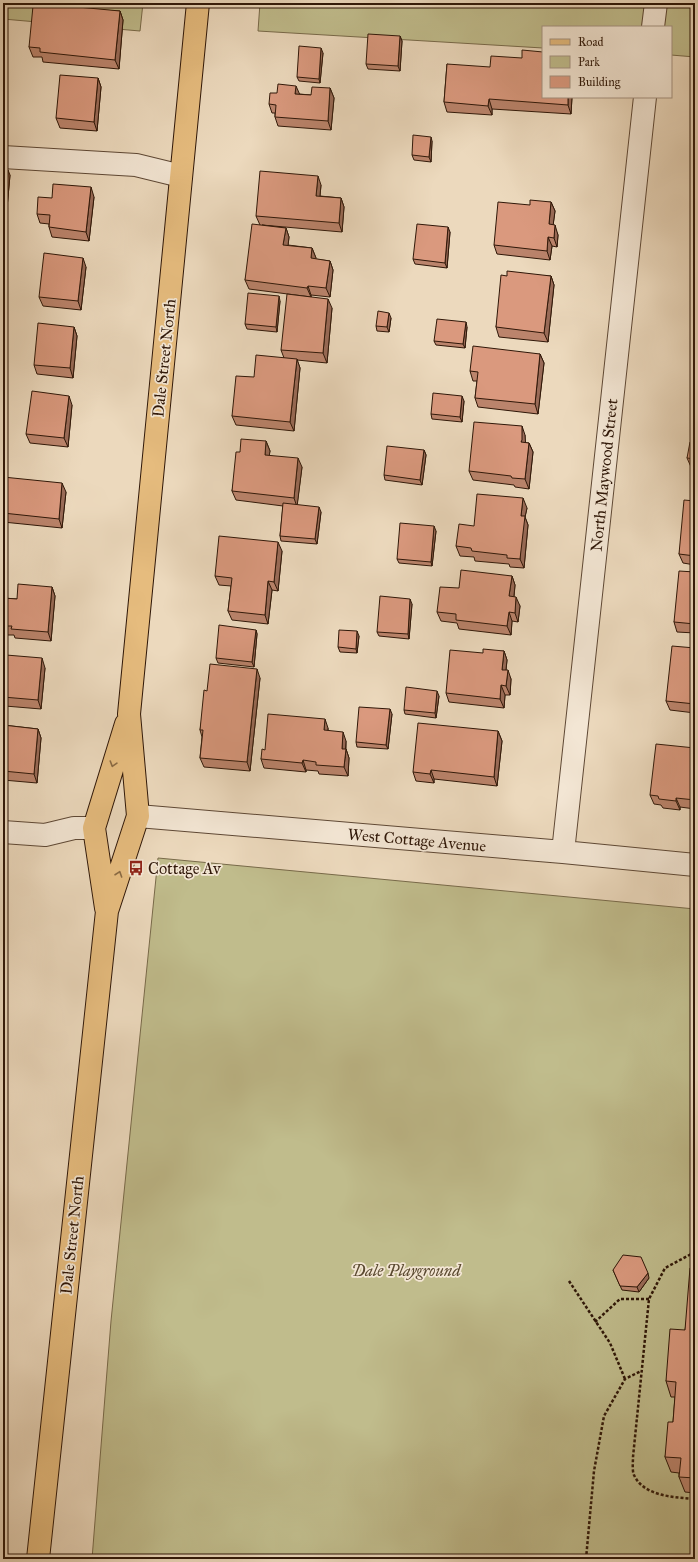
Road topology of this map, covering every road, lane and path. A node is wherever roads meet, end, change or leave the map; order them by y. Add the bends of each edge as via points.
1 (198, 3) edge
2 (656, 3) edge
3 (653, 26) edge
4 (645, 98) edge
5 (3, 157) edge
6 (181, 176) junction
7 (129, 714) junction
8 (138, 816) junction
9 (94, 828) junction
10 (3, 832) edge
11 (563, 852) junction
12 (695, 865) edge
13 (107, 911) junction
14 (695, 1252) edge
15 (569, 1281) dead end
16 (649, 1299) junction
17 (596, 1322) junction
18 (641, 1371) junction
19 (625, 1379) junction
20 (695, 1499) edge
21 (38, 1559) edge
22 (586, 1559) edge

1 - 6 main road, Dale Street North
2 - 3 street
4 - 11 street, North Maywood Street
5 - 6 street via 136,165
6 - 7 main road, Dale Street North
7 - 8 main road, Dale Street North
7 -> 9 main road, Dale Street North
8 - 11 street, West Cottage Avenue
13 -> 8 main road, Dale Street North
9 - 10 street via 74,828 45,835
9 - 13 main road, Dale Street North
11 - 12 street, West Cottage Avenue
13 - 21 main road, Dale Street North
14 - 16 path via 665,1268
15 - 17 path
16 - 17 path via 620,1300
16 - 18 path
17 - 19 path via 610,1343
18 - 19 path
18 - 20 path via 633,1457 634,1475 643,1487 665,1496
19 - 22 path via 604,1416 594,1471

